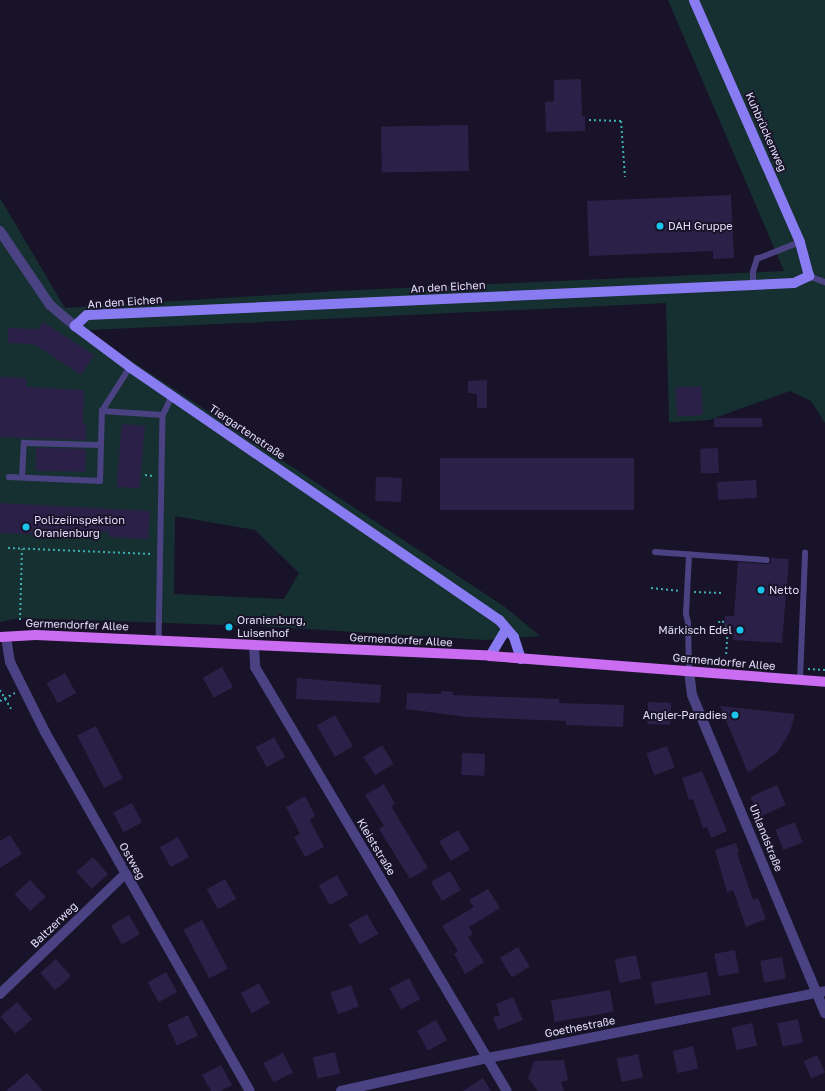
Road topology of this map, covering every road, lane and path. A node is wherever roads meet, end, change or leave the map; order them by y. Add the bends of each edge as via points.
1 (694, 0) edge
2 (589, 120) dead end
3 (624, 177) dead end
4 (0, 231) edge
5 (800, 242) junction
6 (809, 276) junction
7 (825, 282) edge
8 (753, 285) junction
9 (75, 326) junction
10 (130, 367) junction
11 (172, 396) junction
12 (102, 411) junction
13 (163, 415) junction
14 (101, 445) junction
15 (9, 477) dead end
16 (22, 477) junction
17 (8, 548) dead end
18 (22, 549) junction
19 (655, 552) dead end
20 (805, 553) dead end
21 (161, 554) junction
22 (689, 555) junction
23 (767, 560) dead end
24 (20, 620) dead end
25 (724, 622) dead end
26 (506, 629) junction
27 (3, 637) edge
28 (159, 640) junction
29 (254, 645) junction
30 (490, 656) junction
31 (4, 658) edge
32 (726, 658) dead end
33 (521, 659) junction
34 (801, 668) junction
35 (825, 670) edge
36 (689, 672) junction
37 (800, 680) junction
38 (825, 682) edge
39 (23, 689) junction
40 (0, 690) edge
41 (5, 698) junction
42 (0, 701) edge
43 (11, 709) dead end
44 (125, 874) junction
45 (820, 991) edge
46 (0, 994) edge
47 (825, 1013) edge
48 (488, 1058) junction
49 (250, 1091) edge
50 (341, 1091) edge
51 (507, 1091) edge

1 - 5 street, Kuhbrückenweg
2 - 3 path via 621,121
4 - 9 street, Tiergartenstraße via 50,305
5 - 6 street, Kuhbrückenweg
5 - 8 lane via 757,259
6 - 7 lane
6 - 8 street, An den Eichen via 794,283
8 - 9 street, An den Eichen via 87,314
9 - 10 street, Tiergartenstraße
10 - 11 street, Tiergartenstraße
10 - 12 lane
11 - 13 lane
11 - 26 street, Tiergartenstraße via 499,620
12 - 13 lane
12 - 14 lane
13 - 21 lane
14 - 16 lane via 24,443
14 - 16 lane via 100,481
15 - 16 lane
17 - 18 path
18 - 21 path
18 - 24 path
19 - 22 lane
20 - 34 lane
21 - 28 lane
22 - 23 lane
22 - 36 lane via 686,614
25 - 32 path via 719,621 720,626 728,627
26 - 30 street
26 - 33 street, Tiergartenstraße via 514,636
27 - 28 main road, Germendorfer Allee via 36,635
27 - 31 street, Ostweg
28 - 29 main road, Germendorfer Allee
29 - 30 main road, Germendorfer Allee
29 - 48 street, Kleiststraße via 256,667
30 - 33 main road, Germendorfer Allee
31 - 39 street, Ostweg
33 - 36 main road, Germendorfer Allee
34 - 35 path
34 - 37 lane
36 - 37 main road, Germendorfer Allee
36 - 45 street, Uhlandstraße via 692,695
37 - 38 main road, Germendorfer Allee
39 - 41 path
39 - 44 street, Ostweg
40 - 41 path
41 - 42 path
41 - 43 path
44 - 46 street, Baltzerweg
44 - 49 street, Ostweg
45 - 47 street, Uhlandstraße
45 - 48 street, Goethestraße
48 - 50 street, Goethestraße
48 - 51 street, Kleiststraße

